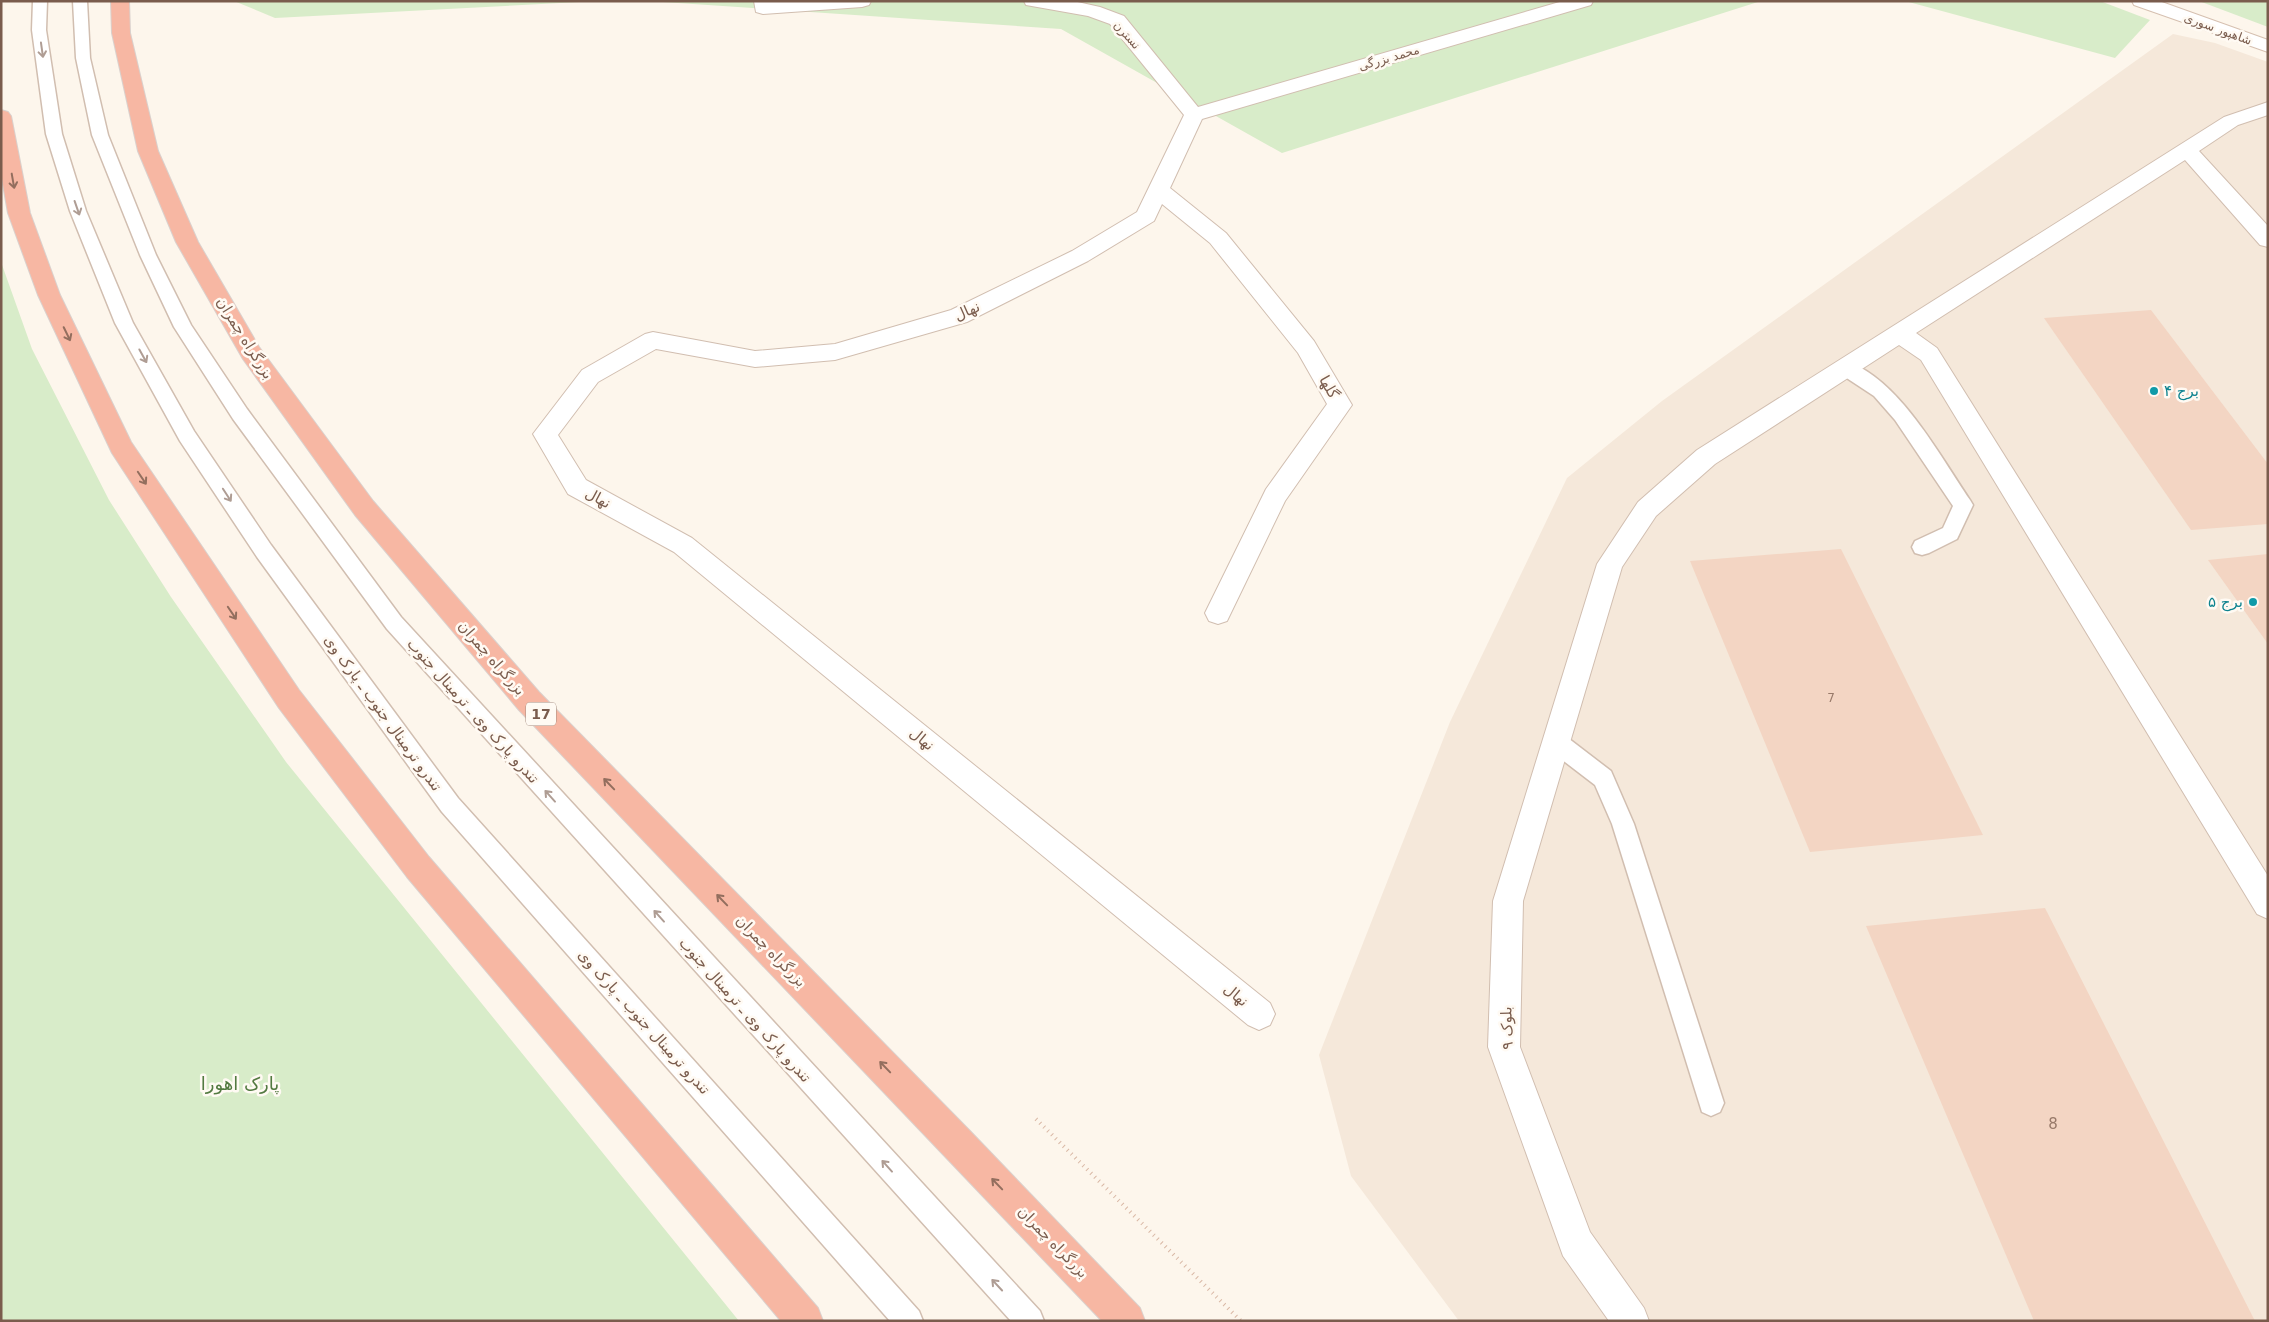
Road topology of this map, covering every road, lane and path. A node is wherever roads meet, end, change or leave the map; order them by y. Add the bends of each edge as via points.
1 (40, 1) edge
2 (80, 1) edge
3 (120, 1) edge
4 (862, 1) edge
5 (1033, 1) edge
6 (1584, 1) edge
7 (2141, 1) edge
8 (763, 4) edge
9 (2268, 46) edge
10 (2268, 108) edge
11 (1194, 115) junction
12 (1, 116) edge
13 (2187, 150) junction
14 (1158, 190) junction
15 (2268, 240) edge
16 (1899, 333) junction
17 (1845, 368) junction
18 (1922, 547) dead end
19 (1218, 613) dead end
20 (1556, 742) junction
21 (2268, 904) edge
22 (1259, 1014) dead end
23 (1711, 1103) dead end
24 (1036, 1119) dead end
25 (805, 1321) edge
26 (909, 1321) edge
27 (1030, 1321) edge
28 (1127, 1321) edge
29 (1242, 1321) edge
30 (1632, 1321) edge

1 -> 26 lane, تندرو ترمینال جنوب ـ پارک وی via 39,30 54,134 78,211 124,323 187,436 264,551 450,805
27 -> 2 lane, تندرو پارک وی ـ ترمینال جنوب via 394,623 240,414 183,327 148,255 100,135 83,58
28 -> 3 highway, بزرگراه چمران / 17 via 529,701 364,508 251,353 187,242 148,151 121,34
4 - 8 street
5 - 11 street, نسترن via 1093,11 1117,20
6 - 11 street, محمد بزرگی
7 - 9 street, شاهپور سوری
10 - 13 street, بلوک ۹ via 2231,121
11 - 14 street, نهال
12 -> 25 highway via 19,213 45,286 121,446 278,683 418,867
13 - 15 street
13 - 16 street, بلوک ۹
14 - 19 street, گلها via 1218,238 1306,347 1340,406 1275,496
14 - 22 street, نهال via 1146,216 1080,256 959,316 835,352 754,359 653,340 590,376 545,434 577,487 683,545
16 - 17 street, بلوک ۹
16 - 21 street via 1929,354
17 - 18 lane via 1880,391 1902,414 1963,505 1950,533
17 - 20 street, بلوک ۹ via 1706,457 1647,509 1610,564
20 - 23 lane via 1603,778 1619,816
20 - 30 street, بلوک ۹ via 1508,901 1504,1047 1576,1243
24 - 29 path

